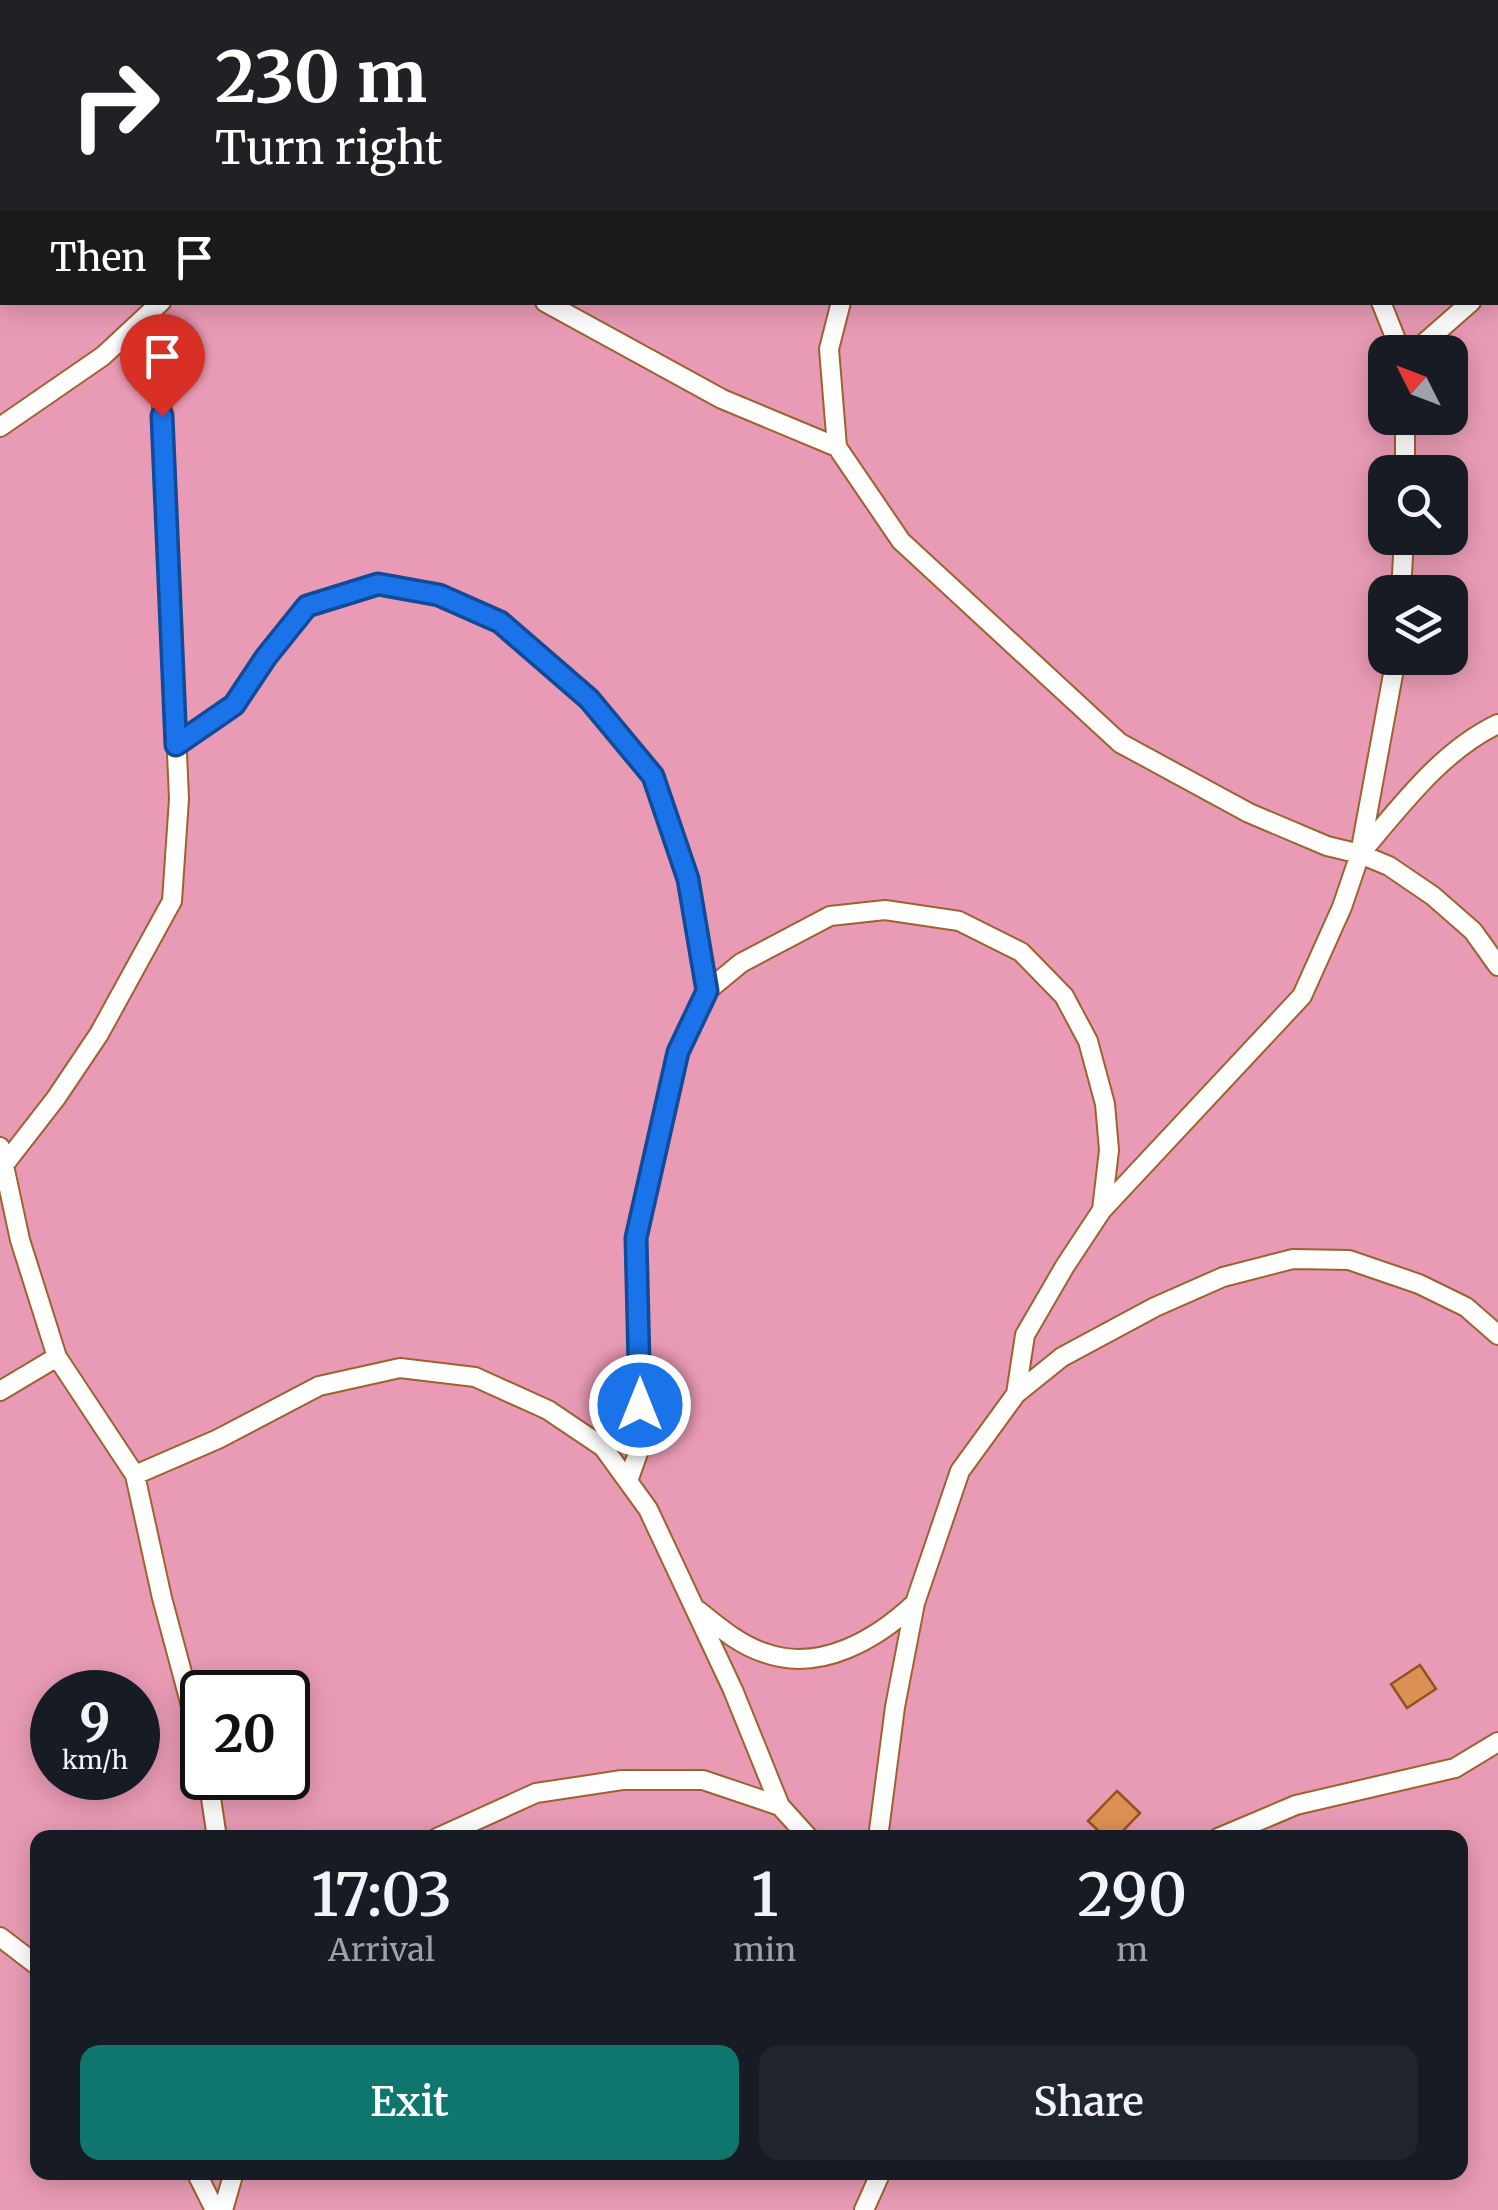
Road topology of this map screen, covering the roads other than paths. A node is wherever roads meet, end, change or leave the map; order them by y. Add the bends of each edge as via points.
1 (158, 305) edge
2 (550, 305) edge
3 (841, 305) edge
4 (1382, 305) edge
5 (1468, 305) edge
6 (136, 326) junction
7 (1394, 335) edge
8 (1433, 335) edge
9 (0, 427) edge
10 (836, 448) junction
11 (1393, 675) edge
12 (1498, 724) edge
13 (176, 745) junction
14 (1360, 854) junction
15 (1498, 966) edge
16 (707, 991) junction
17 (2, 1156) edge
18 (1102, 1210) junction
19 (1498, 1335) edge
20 (56, 1357) junction
21 (0, 1391) edge
22 (1016, 1394) junction
23 (135, 1475) junction
24 (628, 1481) junction
25 (916, 1603) junction
26 (694, 1608) junction
27 (181, 1670) edge
28 (1498, 1742) edge
29 (212, 1800) edge
30 (780, 1806) junction
31 (217, 1830) edge
32 (455, 1830) edge
33 (802, 1830) edge
34 (879, 1830) edge
35 (1238, 1830) edge
36 (0, 1937) edge
37 (30, 1960) edge
38 (200, 2180) edge
39 (232, 2180) edge
40 (878, 2180) edge
41 (215, 2210) edge
42 (223, 2210) edge
43 (864, 2210) edge

1 - 6 lane
2 - 10 lane via 722,399
3 - 10 lane via 830,348
4 - 7 lane
5 - 8 lane
6 - 9 lane
6 - 13 lane via 161,386
10 - 14 lane via 901,541 1120,742 1249,813
11 - 14 lane
12 - 14 lane via 1474,735 1412,792
13 - 16 lane via 234,705 307,606 378,584 439,595 500,622 589,699 653,776 688,879
13 - 17 lane via 172,901 99,1034
14 - 15 lane via 1434,896 1473,931
14 - 18 lane via 1302,996
16 - 18 lane via 742,963 830,916 885,910 959,921 1021,952 1064,996 1088,1042 1109,1150
16 - 24 lane via 678,1052 636,1238 640,1405 638,1454
17 - 20 lane
18 - 22 lane via 1025,1336
19 - 22 lane via 1466,1307 1419,1284 1348,1260 1294,1259 1223,1277 1155,1307 1062,1358
20 - 21 lane
20 - 23 lane
22 - 25 lane via 960,1470
23 - 24 lane via 319,1386 400,1368 475,1377 548,1410 603,1447
23 - 27 lane
24 - 26 lane
25 - 26 lane via 851,1649 807,1658 768,1655
25 - 34 lane
26 - 30 lane
28 - 35 lane via 1455,1768 1296,1806
29 - 31 lane
30 - 32 lane via 703,1780 622,1780 536,1793
30 - 33 lane
36 - 37 lane
38 - 41 lane
39 - 42 lane
40 - 43 lane

